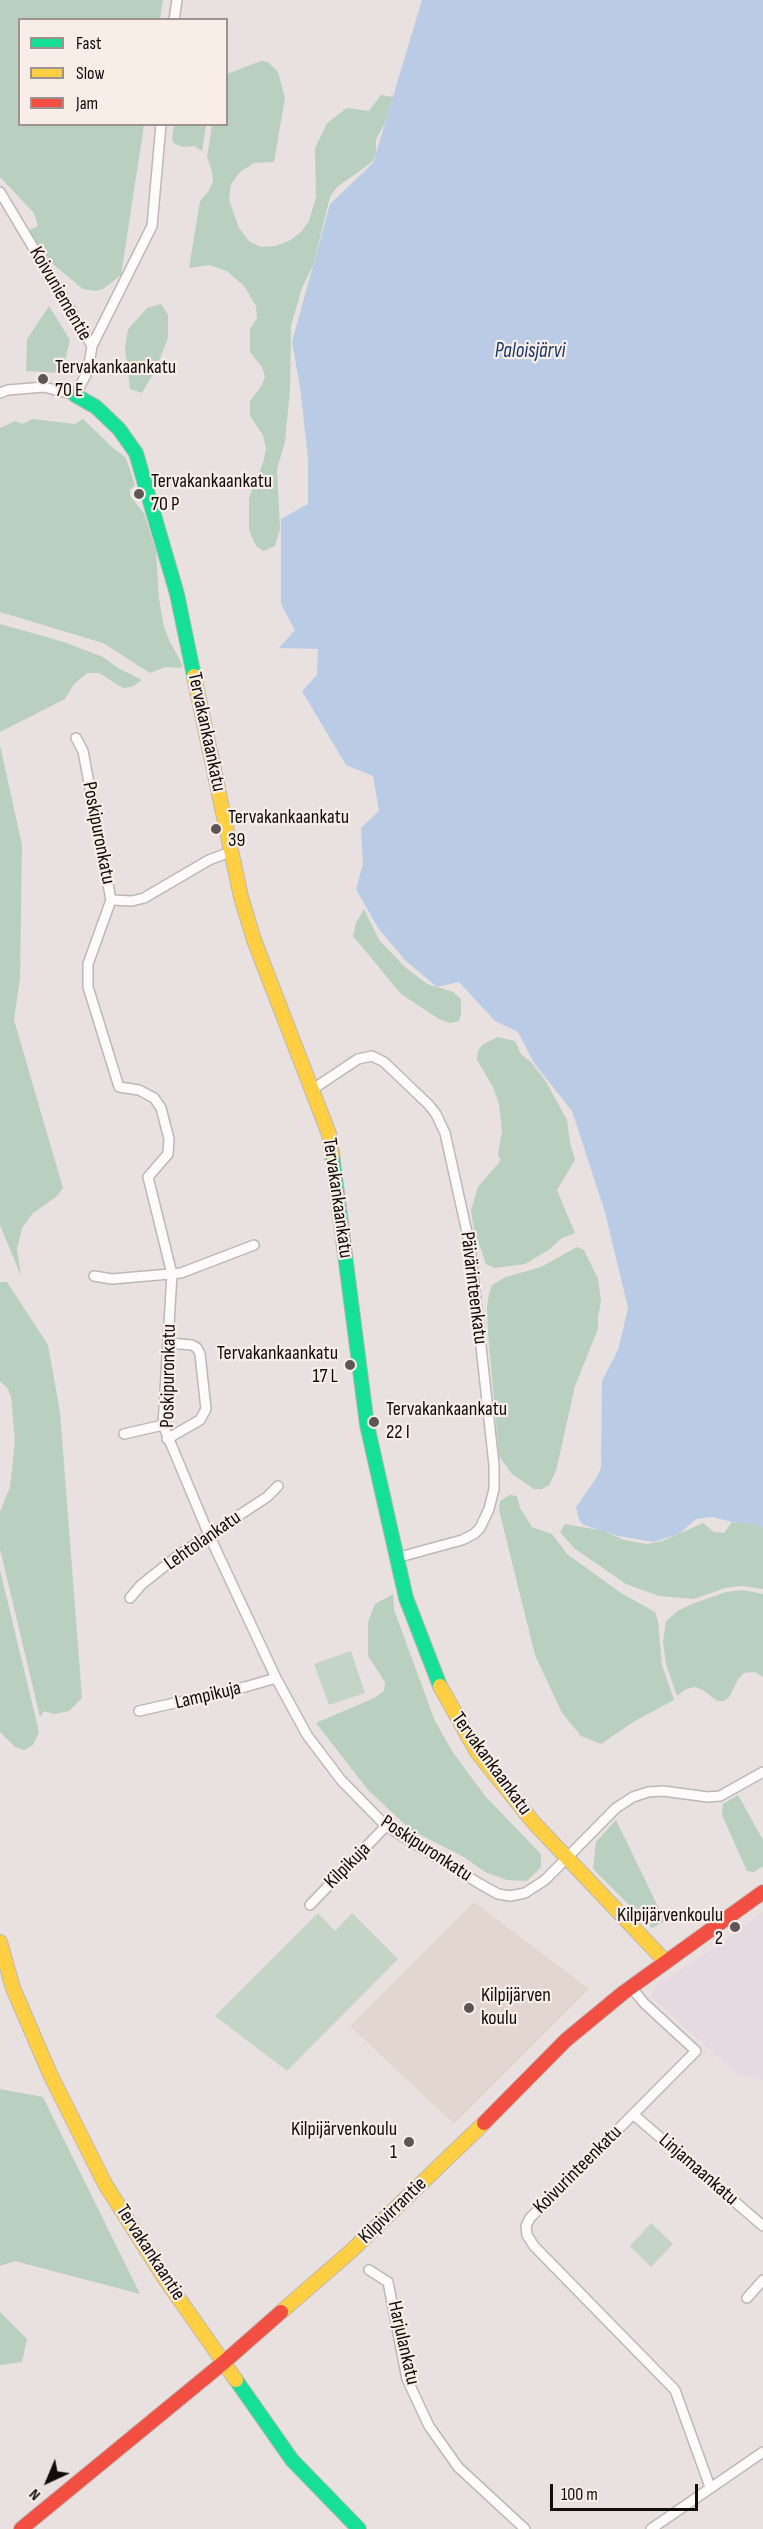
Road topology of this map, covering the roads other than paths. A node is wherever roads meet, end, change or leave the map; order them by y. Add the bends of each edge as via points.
1 (177, 0) edge
2 (174, 18) edge
3 (161, 126) edge
4 (0, 192) edge
5 (92, 346) junction
6 (0, 393) edge
7 (75, 395) junction
8 (76, 738) dead end
9 (230, 852) junction
10 (111, 900) junction
11 (313, 1089) junction
12 (254, 1245) dead end
13 (172, 1274) junction
14 (94, 1276) dead end
15 (168, 1343) junction
16 (164, 1425) junction
17 (124, 1434) dead end
18 (167, 1438) junction
19 (278, 1486) dead end
20 (209, 1535) junction
21 (396, 1558) junction
22 (130, 1598) dead end
23 (276, 1678) junction
24 (139, 1711) dead end
25 (763, 1772) edge
26 (386, 1826) junction
27 (569, 1857) junction
28 (763, 1892) edge
29 (310, 1905) dead end
30 (0, 1942) edge
31 (666, 1962) junction
32 (631, 1987) junction
33 (634, 2115) junction
34 (763, 2226) edge
35 (369, 2270) dead end
36 (763, 2280) edge
37 (747, 2298) dead end
38 (224, 2363) junction
39 (763, 2452) edge
40 (710, 2487) junction
41 (21, 2529) edge
42 (359, 2529) edge
43 (525, 2529) edge
44 (651, 2529) edge

1 - 2 street
3 - 5 street via 152,226
4 - 5 street, Koivuniementie
5 - 7 street, Koivuniementie via 88,371
6 - 7 street via 44,387
7 - 9 street, Tervakankaankatu via 96,407 136,453 177,594
8 - 10 street, Poskipuronkatu via 83,751
9 - 10 street via 144,898
9 - 11 street, Tervakankaankatu via 254,940
10 - 13 street, Poskipuronkatu via 88,964 87,987 119,1088 145,1092 161,1108 170,1150 148,1177
11 - 21 street, Tervakankaankatu via 329,1134 367,1425
11 - 21 street, Päivärinteenkatu via 358,1059 372,1056 384,1062 429,1105 445,1133 470,1246 494,1489 489,1509 474,1534
12 - 13 street
13 - 14 street via 112,1279
13 - 15 street, Poskipuronkatu
15 - 16 street, Poskipuronkatu
15 - 18 street via 197,1348 206,1409 200,1420
16 - 17 street
16 - 18 street, Poskipuronkatu
18 - 20 street, Poskipuronkatu
19 - 20 street, Lehtolankatu
20 - 22 street, Lehtolankatu via 141,1585
20 - 23 street, Poskipuronkatu
21 - 27 street, Tervakankaankatu via 406,1598 444,1698 459,1726 515,1802
23 - 24 street, Lampikuja
23 - 26 street, Poskipuronkatu via 319,1752 365,1808
25 - 27 street, Poskipuronkatu via 720,1796 663,1791 633,1797 616,1808
26 - 27 street, Poskipuronkatu via 498,1894 517,1896 535,1888
26 - 29 street, Kilpikuja
27 - 31 street, Tervakankaankatu
28 - 31 street, Kilpivirrantie
30 - 38 street, Tervakankaantie via 13,1988 50,2074 105,2184
31 - 32 street, Kilpivirrantie
32 - 33 street, Koivurinteenkatu via 696,2051
32 - 38 street, Kilpivirrantie via 566,2040 350,2252
33 - 34 street, Linjamaankatu
33 - 40 street, Koivurinteenkatu via 530,2218 527,2235 675,2390
35 - 43 street, Harjulankatu via 388,2282 407,2379 429,2426 458,2467
36 - 37 street
38 - 41 street, Kilpivirrantie
38 - 42 street, Tervakankaantie via 292,2460
39 - 40 street
40 - 44 street

